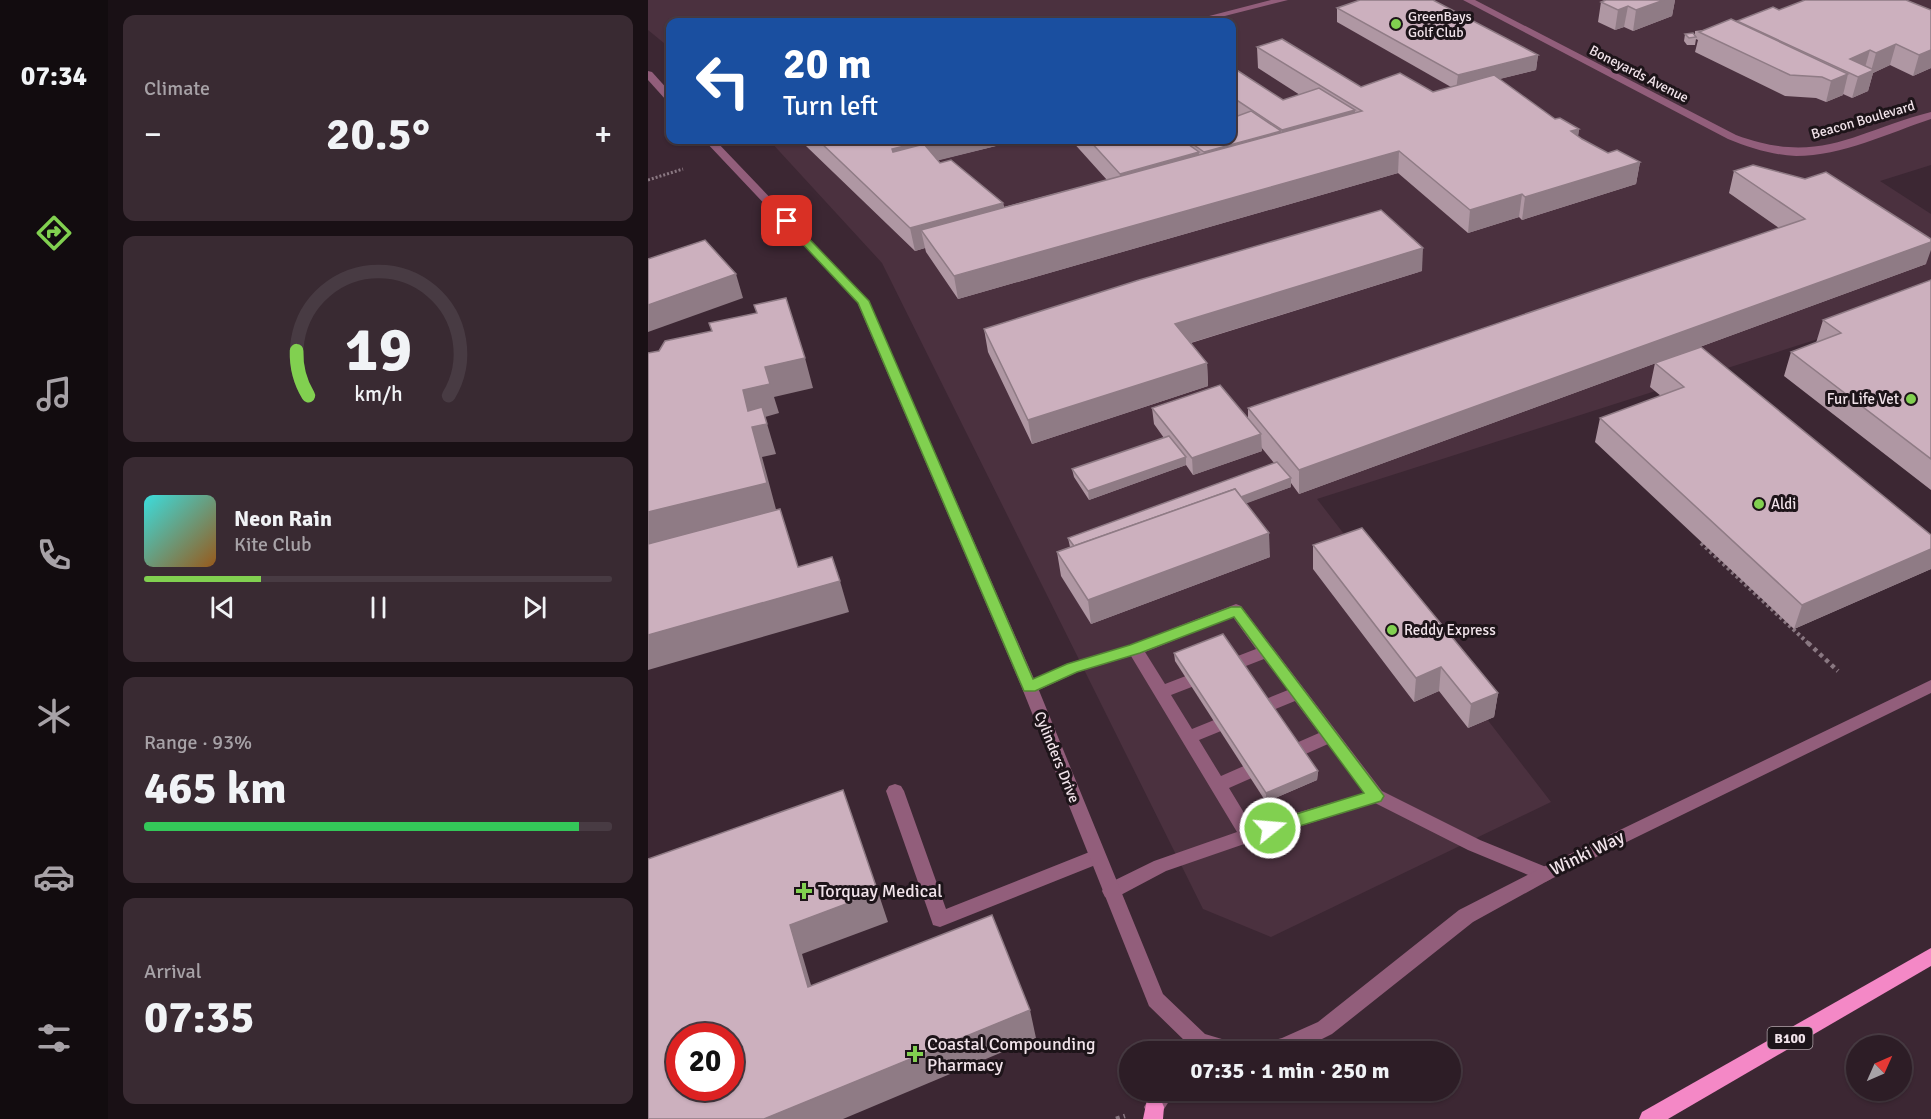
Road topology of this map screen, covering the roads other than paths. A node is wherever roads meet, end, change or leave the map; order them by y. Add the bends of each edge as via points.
1 (1283, 0) edge
2 (1468, 0) edge
3 (1208, 18) edge
4 (648, 74) edge
5 (666, 94) edge
6 (1931, 115) edge
7 (715, 144) edge
8 (1804, 152) joint
9 (1135, 649) junction
10 (1267, 651) junction
11 (1931, 686) edge
12 (1029, 687) junction
13 (1161, 692) junction
14 (1298, 693) junction
15 (1330, 736) junction
16 (1189, 737) junction
17 (1218, 784) junction
18 (895, 791) dead end
19 (1376, 796) junction
20 (1248, 835) junction
21 (1097, 857) junction
22 (1545, 874) junction
23 (1111, 891) junction
24 (1931, 956) edge
25 (1192, 1041) edge
26 (1298, 1041) edge
27 (1649, 1119) edge

1 - 3 street
2 - 8 street, Boneyards Avenue via 1732,137 1760,148
4 - 5 street
6 - 8 street, Beacon Boulevard
7 - 12 street, Cylinders Drive via 863,301
9 - 10 street via 1236,610
9 - 12 street via 1072,668
9 - 13 street
10 - 13 street
10 - 14 street
11 - 22 street, Winki Way
12 - 21 street, Cylinders Drive
13 - 16 street
14 - 15 street
14 - 16 street
15 - 17 street
15 - 19 street
16 - 17 street
17 - 20 street
18 - 21 street via 940,919
19 - 20 street
19 - 22 street via 1474,845
20 - 23 street via 1160,866
21 - 23 street, Cylinders Drive
22 - 26 street, Winki Way via 1466,916 1325,1028
23 - 25 street, Cylinders Drive via 1156,1000
24 - 27 main road, B100

